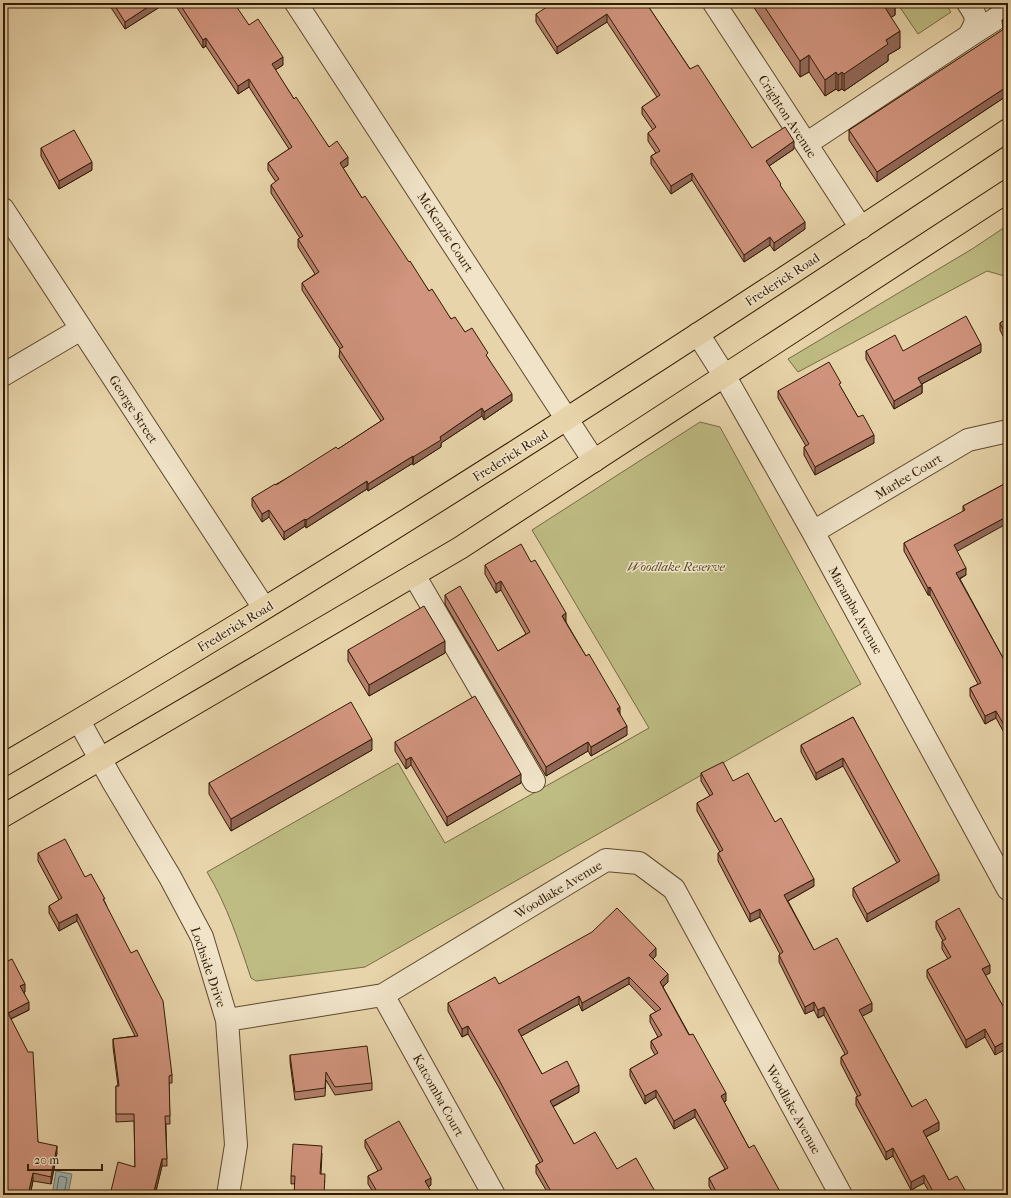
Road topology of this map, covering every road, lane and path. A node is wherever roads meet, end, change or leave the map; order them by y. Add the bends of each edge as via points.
1 (296, 3) edge
2 (714, 3) edge
3 (968, 3) edge
4 (1008, 11) edge
5 (969, 36) junction
6 (1008, 130) edge
7 (806, 144) junction
8 (1008, 191) edge
9 (3, 209) edge
10 (861, 228) junction
11 (82, 329) junction
12 (698, 334) junction
13 (3, 375) edge
14 (724, 375) junction
15 (568, 419) junction
16 (1008, 431) edge
17 (594, 461) junction
18 (813, 532) junction
19 (414, 575) junction
20 (264, 608) junction
21 (79, 721) junction
22 (100, 760) junction
23 (3, 765) edge
24 (534, 781) dead end
25 (3, 816) edge
26 (1008, 889) edge
27 (383, 995) junction
28 (227, 1020) junction
29 (228, 1195) edge
30 (494, 1195) edge
31 (841, 1195) edge

1 - 15 street, McKenzie Court
2 - 7 street, Crighton Avenue
3 - 5 street via 976,14 975,26
4 - 5 street
5 - 7 street
6 - 10 main road, Frederick Road
7 - 10 street, Crighton Avenue
8 - 14 main road
9 - 11 street, George Street
10 - 12 main road, Frederick Road
11 - 13 street
11 - 20 street, George Street
12 - 14 street, Maramba Avenue
12 - 15 main road, Frederick Road
14 - 17 main road
14 - 18 street, Maramba Avenue
15 - 17 street, McKenzie Court
15 - 20 main road, Frederick Road
16 - 18 street, Marlee Court via 968,440
17 - 19 main road
18 - 26 street, Maramba Avenue
19 - 22 main road
19 - 24 street
20 - 21 main road, Frederick Road
21 - 22 street, Lochside Drive
21 - 23 main road, Frederick Road
22 - 25 main road
22 - 28 street, Lochside Drive via 170,877 202,937
27 - 28 street, Woodlake Avenue
27 - 30 street, Katcomba Court
27 - 31 street, Woodlake Avenue via 606,860 639,863 674,889
28 - 29 street, Lochside Drive via 236,1145

